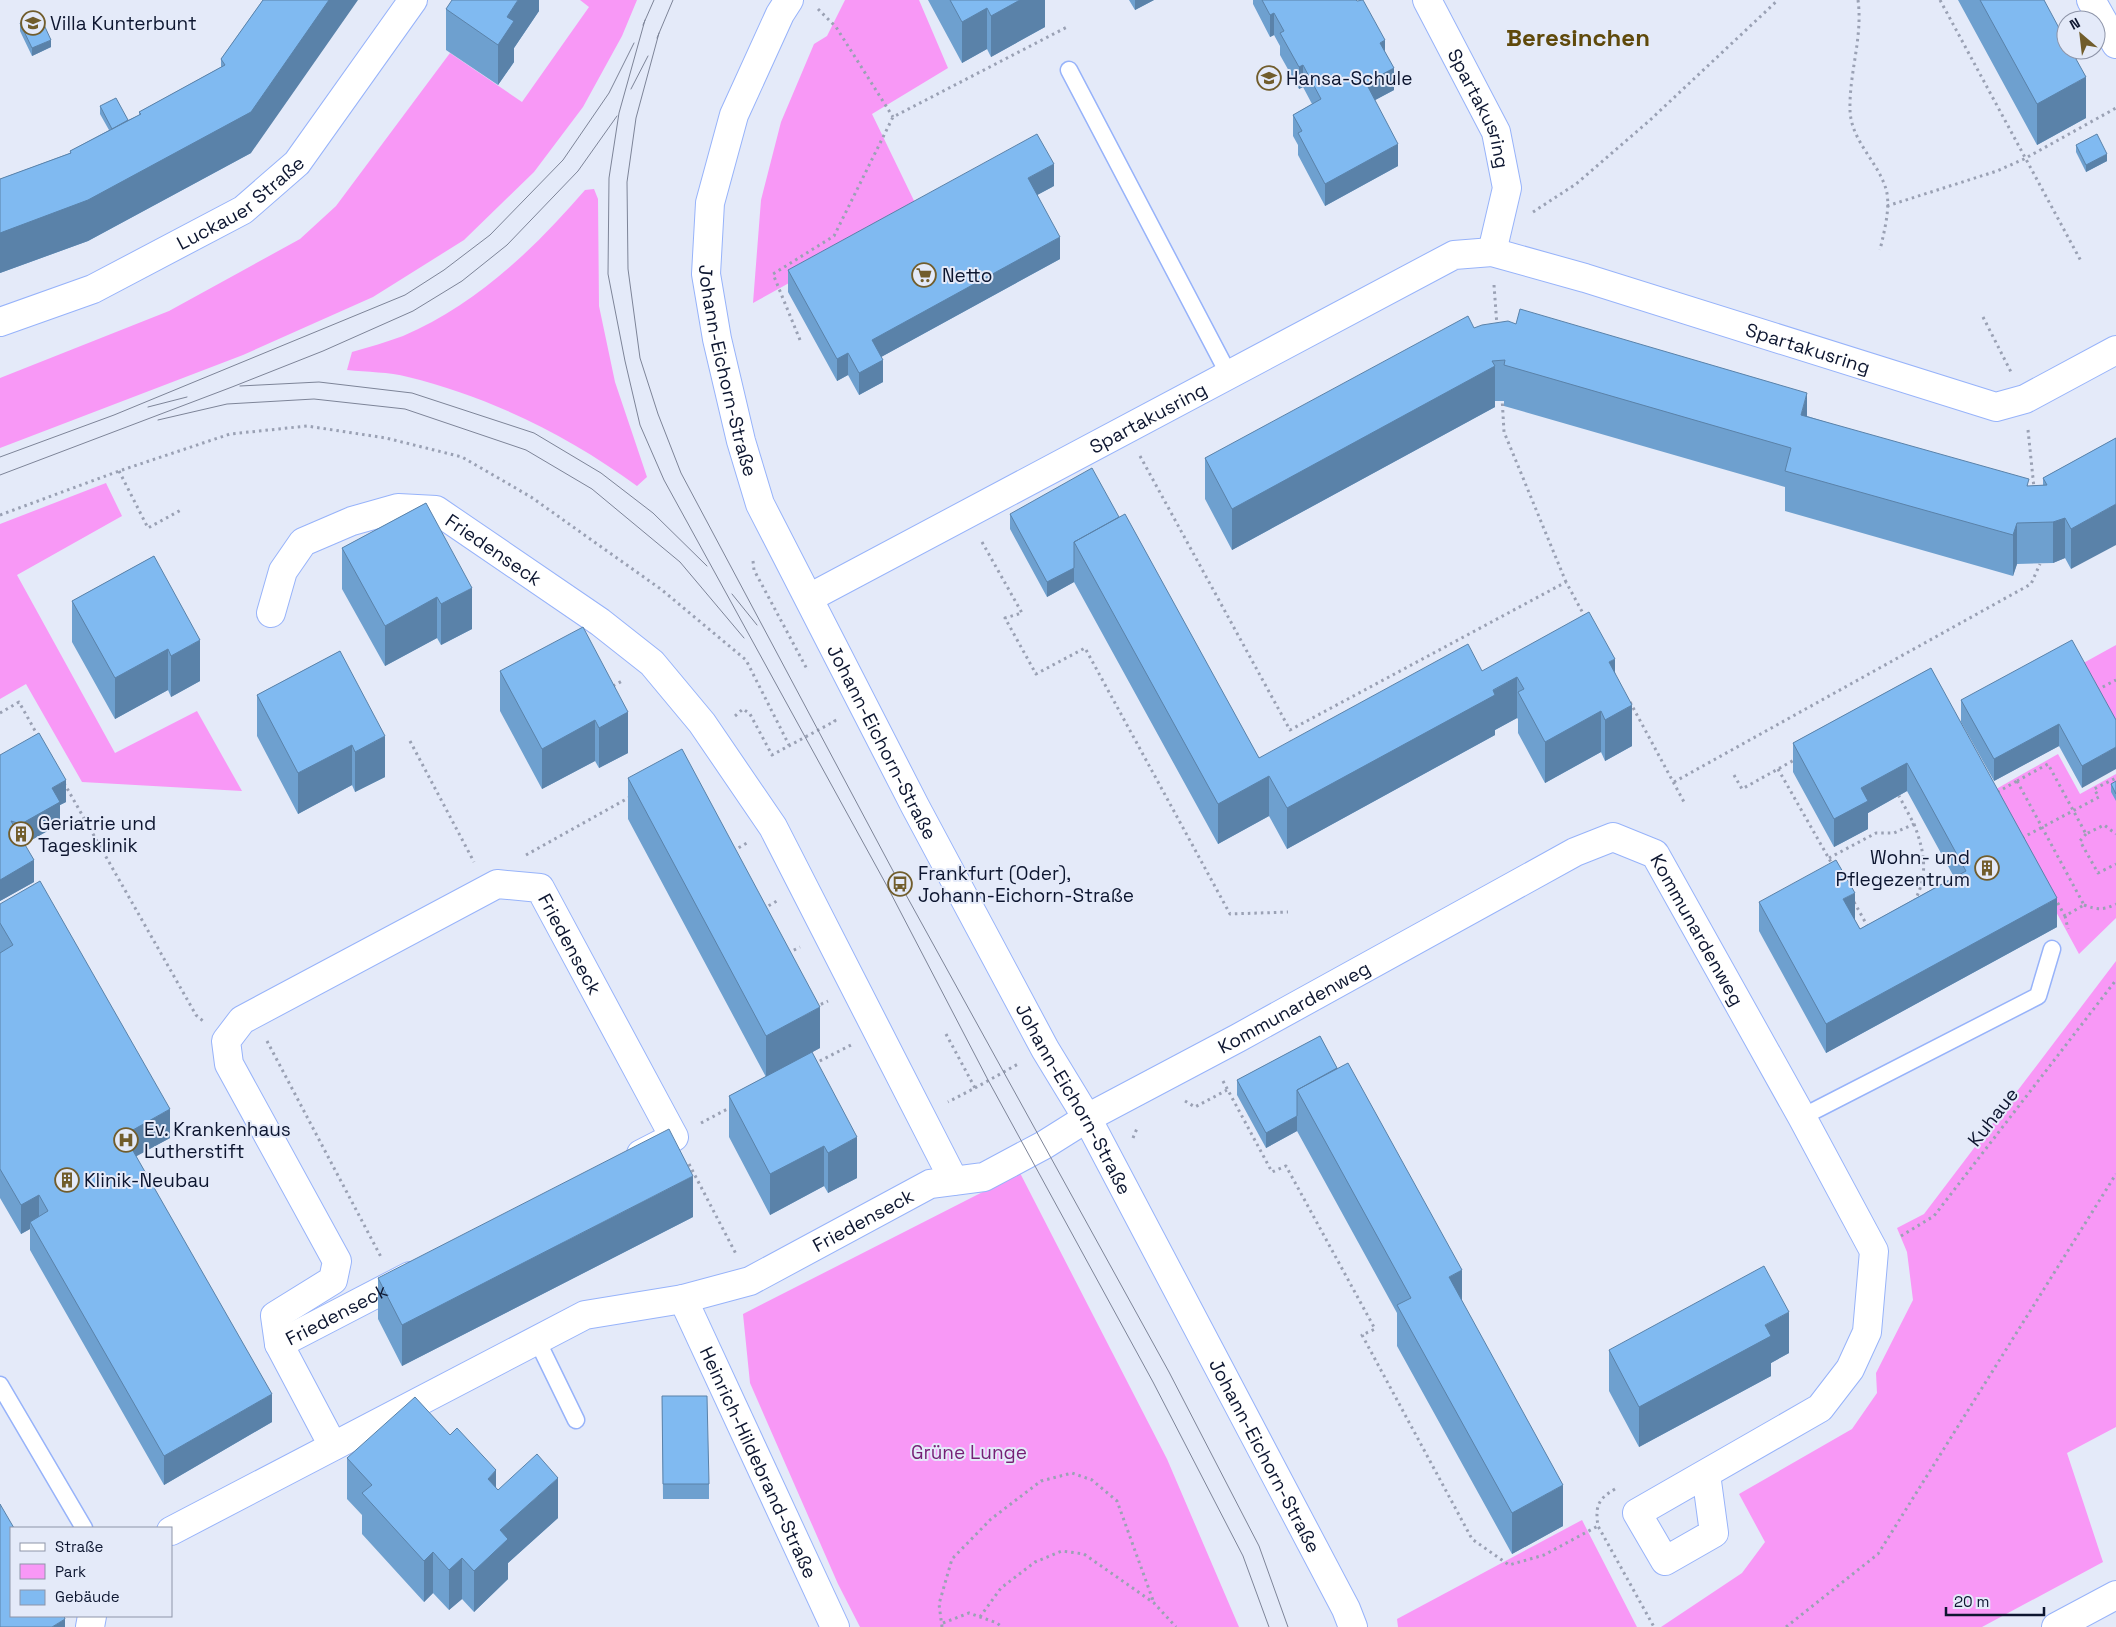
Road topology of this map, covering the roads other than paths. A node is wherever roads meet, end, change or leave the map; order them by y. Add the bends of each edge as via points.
1 (413, 0) edge
2 (789, 0) edge
3 (1427, 0) edge
4 (2091, 0) edge
5 (2116, 44) edge
6 (1069, 70) dead end
7 (1494, 244) junction
8 (0, 322) edge
9 (2116, 350) edge
10 (1228, 374) junction
11 (808, 598) junction
12 (271, 613) dead end
13 (2052, 949) dead end
14 (1802, 1117) junction
15 (1087, 1118) junction
16 (622, 1164) edge
17 (953, 1181) junction
18 (430, 1265) edge
19 (683, 1299) junction
20 (537, 1340) junction
21 (279, 1344) junction
22 (0, 1385) edge
23 (576, 1420) dead end
24 (333, 1446) junction
25 (1706, 1474) dead end
26 (83, 1527) edge
27 (172, 1530) edge
28 (2116, 1595) edge
29 (834, 1627) edge
30 (1353, 1627) edge
31 (2056, 1627) edge

1 - 8 street, Luckauer Straße via 297,163 243,210 93,289
2 - 11 street, Johann-Eichorn-Straße via 734,115 710,203 706,274 721,358 760,504
3 - 7 street, Spartakusring via 1496,132 1507,188
4 - 5 street
6 - 10 lane
7 - 9 street, Spartakusring via 1613,287 1996,407 2025,399
7 - 10 street, Spartakusring via 1454,255
10 - 11 street, Spartakusring
11 - 15 street, Johann-Eichorn-Straße via 1045,1050
12 - 17 street, Friedenseck via 283,571 303,542 352,521 398,508 436,510 600,622 652,662 702,723 773,827
13 - 14 lane via 2038,996
14 - 15 street, Kommunardenweg via 1655,854 1613,837 1575,852
14 - 25 street, Kommunardenweg via 1874,1251 1867,1332 1850,1369 1820,1408
15 - 17 street, Friedenseck via 984,1177
15 - 30 street, Johann-Eichorn-Straße
16 - 21 street, Friedenseck via 674,1137 540,888 498,884 242,1020 226,1041 229,1064 337,1261 332,1280 276,1316
17 - 19 street, Friedenseck via 930,1184 750,1281
18 - 21 street, Friedenseck
19 - 20 street, Friedenseck via 585,1315
19 - 29 street, Heinrich-Hildebrand-Straße
20 - 23 lane
20 - 24 street, Friedenseck
21 - 24 street, Friedenseck
22 - 26 lane
24 - 27 street, Friedenseck
28 - 31 street

